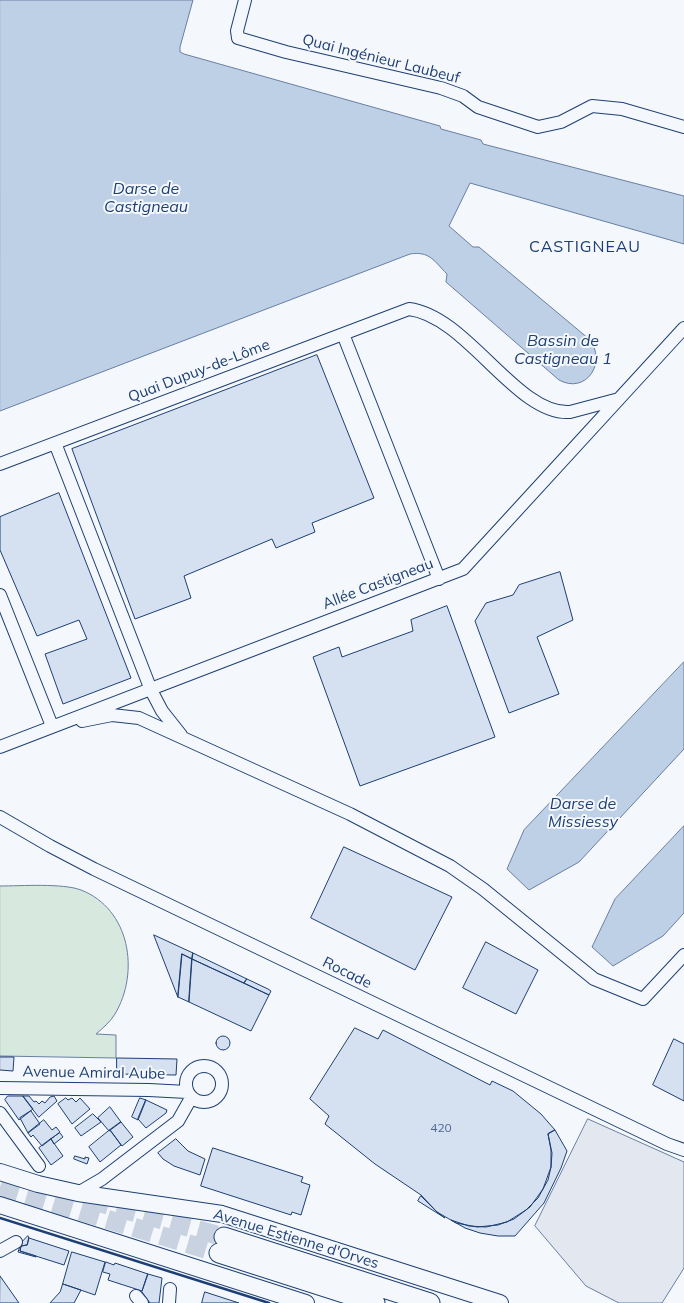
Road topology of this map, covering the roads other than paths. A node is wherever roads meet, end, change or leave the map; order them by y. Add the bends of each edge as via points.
1 (246, 0) edge
2 (684, 127) edge
3 (684, 328) edge
4 (343, 334) junction
5 (619, 399) junction
6 (55, 443) junction
7 (0, 464) edge
8 (439, 579) junction
9 (0, 595) edge
10 (151, 688) junction
11 (52, 726) junction
12 (182, 737) junction
13 (0, 747) edge
14 (0, 817) edge
15 (684, 955) edge
16 (0, 1088) edge
17 (0, 1113) edge
18 (684, 1150) edge
19 (39, 1166) dead end
20 (0, 1172) edge
21 (78, 1193) junction
22 (0, 1205) edge
23 (16, 1242) dead end
24 (0, 1252) edge
25 (170, 1289) dead end
26 (169, 1303) edge
27 (306, 1303) edge
28 (375, 1303) edge
29 (430, 1303) edge
30 (500, 1303) edge

1 - 2 street, Quai Ingénieur Laubeuf via 238,38 441,88 463,96 478,107 538,127 561,122 592,106 622,109
3 - 5 street, Allée Castigneau
4 - 5 street, Quai Dupuy-de-Lôme via 409,309 427,313 444,322 523,392 547,406 570,412
4 - 6 street, Quai Dupuy-de-Lôme
4 - 8 street
5 - 8 street, Allée Castigneau via 463,569
6 - 7 street, Quai Dupuy-de-Lôme
6 - 10 street
8 - 10 street, Allée Castigneau
9 - 11 street
10 - 11 street, Allée Castigneau
10 - 12 street via 162,711
11 - 12 street via 121,716 139,718
11 - 13 street, Allée Castigneau
12 - 15 street via 350,814 450,866 594,978 643,999
14 - 18 street, Rocade via 94,869
16 - 21 street, Avenue Amiral Aube via 149,1090 189,1095 178,1120 102,1179
17 - 19 street
20 - 21 main road, Avenue Estienne d'Orves
21 - 30 main road, Avenue Estienne d'Orves via 222,1214
22 - 27 main road
23 - 24 street
25 - 26 street
28 - 29 highway via 221,1245

